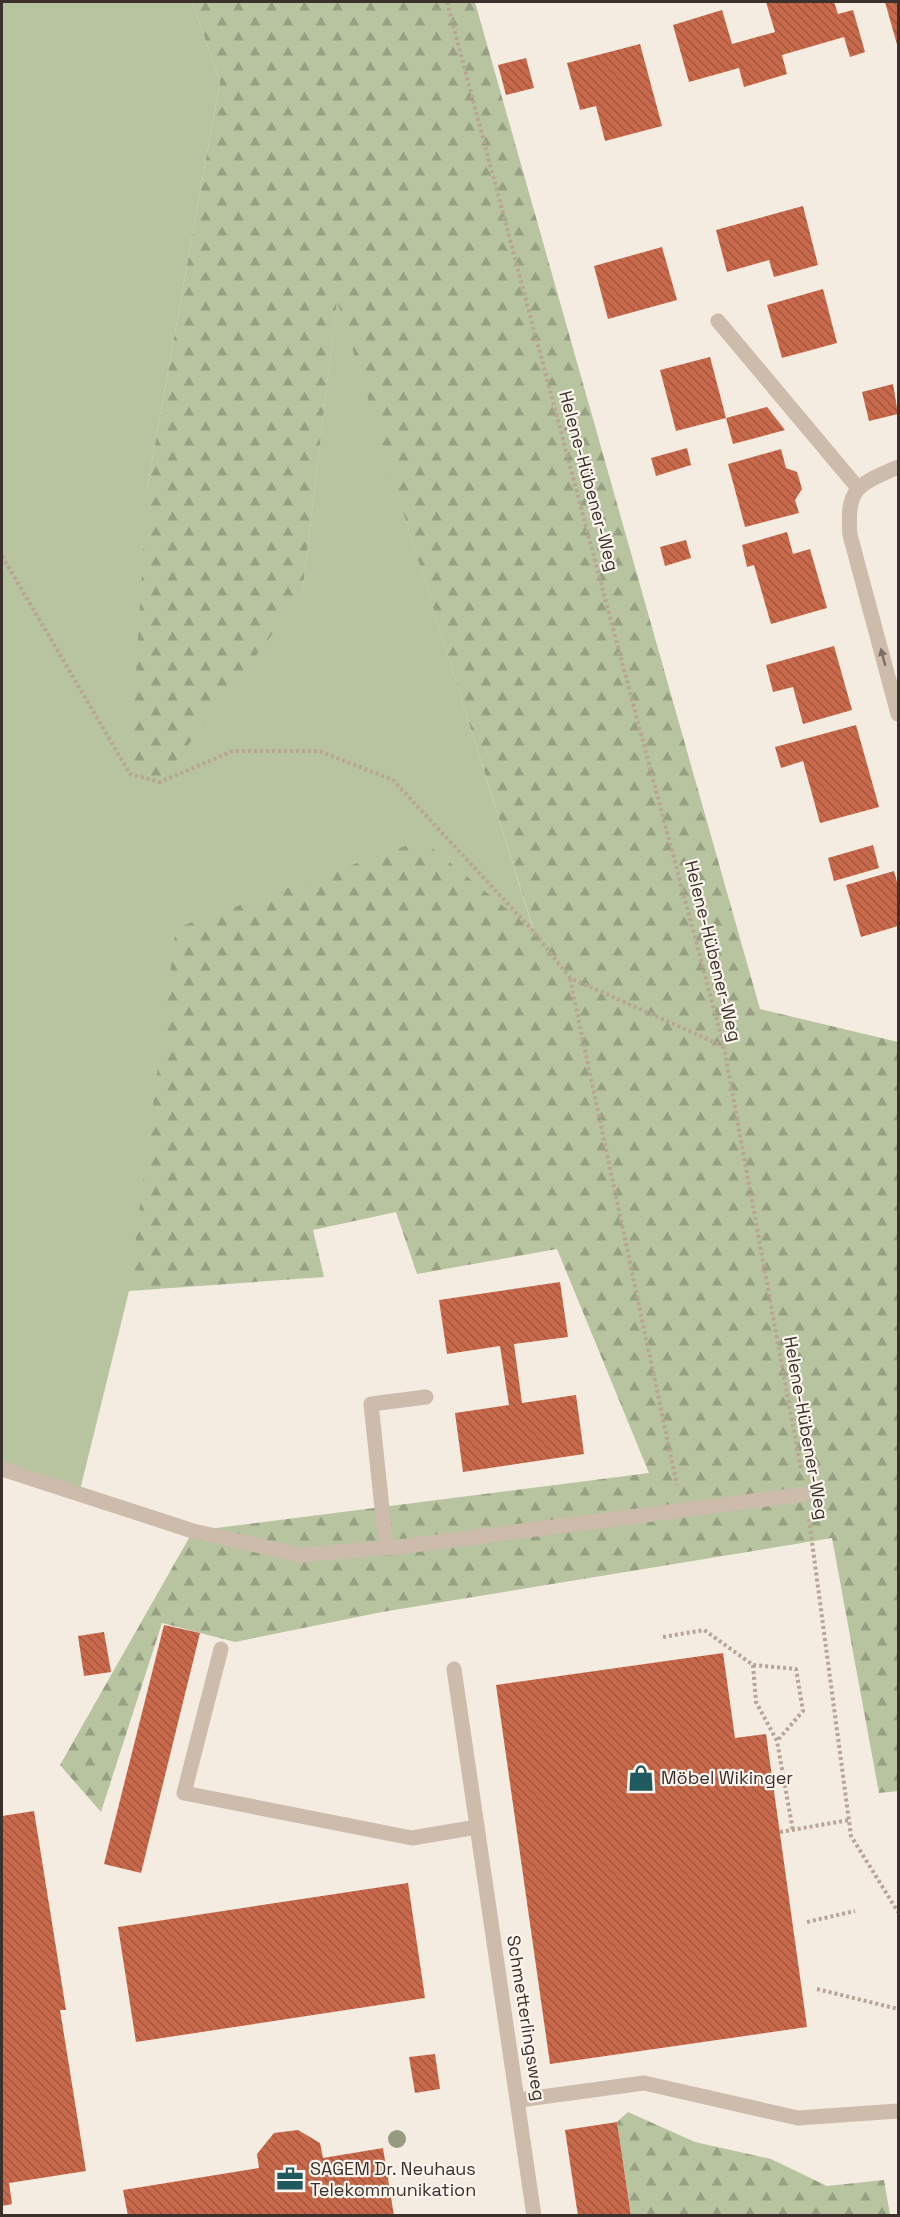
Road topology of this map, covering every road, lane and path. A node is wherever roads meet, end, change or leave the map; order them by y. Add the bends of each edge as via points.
1 (447, 2) edge
2 (718, 321) dead end
3 (898, 467) edge
4 (858, 488) junction
5 (2, 556) edge
6 (898, 714) edge
7 (570, 978) junction
8 (724, 1047) junction
9 (426, 1397) dead end
10 (2, 1469) edge
11 (806, 1494) junction
12 (682, 1510) junction
13 (386, 1546) junction
14 (663, 1637) dead end
15 (220, 1649) dead end
16 (753, 1665) junction
17 (454, 1669) dead end
18 (777, 1741) junction
19 (849, 1820) junction
20 (477, 1827) junction
21 (793, 1831) junction
22 (780, 1832) dead end
23 (855, 1911) dead end
24 (898, 1912) edge
25 (807, 1922) dead end
26 (817, 1989) dead end
27 (898, 2009) edge
28 (519, 2100) junction
29 (898, 2111) edge
30 (534, 2216) edge

1 - 8 path, Helene-Hübener-Weg
2 - 4 street
3 - 4 street
6 -> 4 street via 850,535 848,507
5 - 7 path via 129,774 160,782 233,751 319,751 393,780 534,932
7 - 8 path
7 - 12 path
8 - 11 path, Helene-Hübener-Weg
9 - 13 street via 371,1404
10 - 13 street via 193,1531 300,1555
11 - 12 street
11 - 19 path, Helene-Hübener-Weg
12 - 13 street
14 - 16 path via 704,1630
15 - 20 street via 184,1793 412,1838
16 - 18 path via 756,1702
16 - 18 path via 796,1669 803,1711
17 - 20 street, Schmetterlingsweg
18 - 21 path
19 - 21 path
19 - 24 path, Helene-Hübener-Weg via 851,1836
20 - 28 street, Schmetterlingsweg
21 - 22 path
23 - 25 path
26 - 27 path
28 - 29 street via 644,2083 798,2118
28 - 30 street, Schmetterlingsweg

